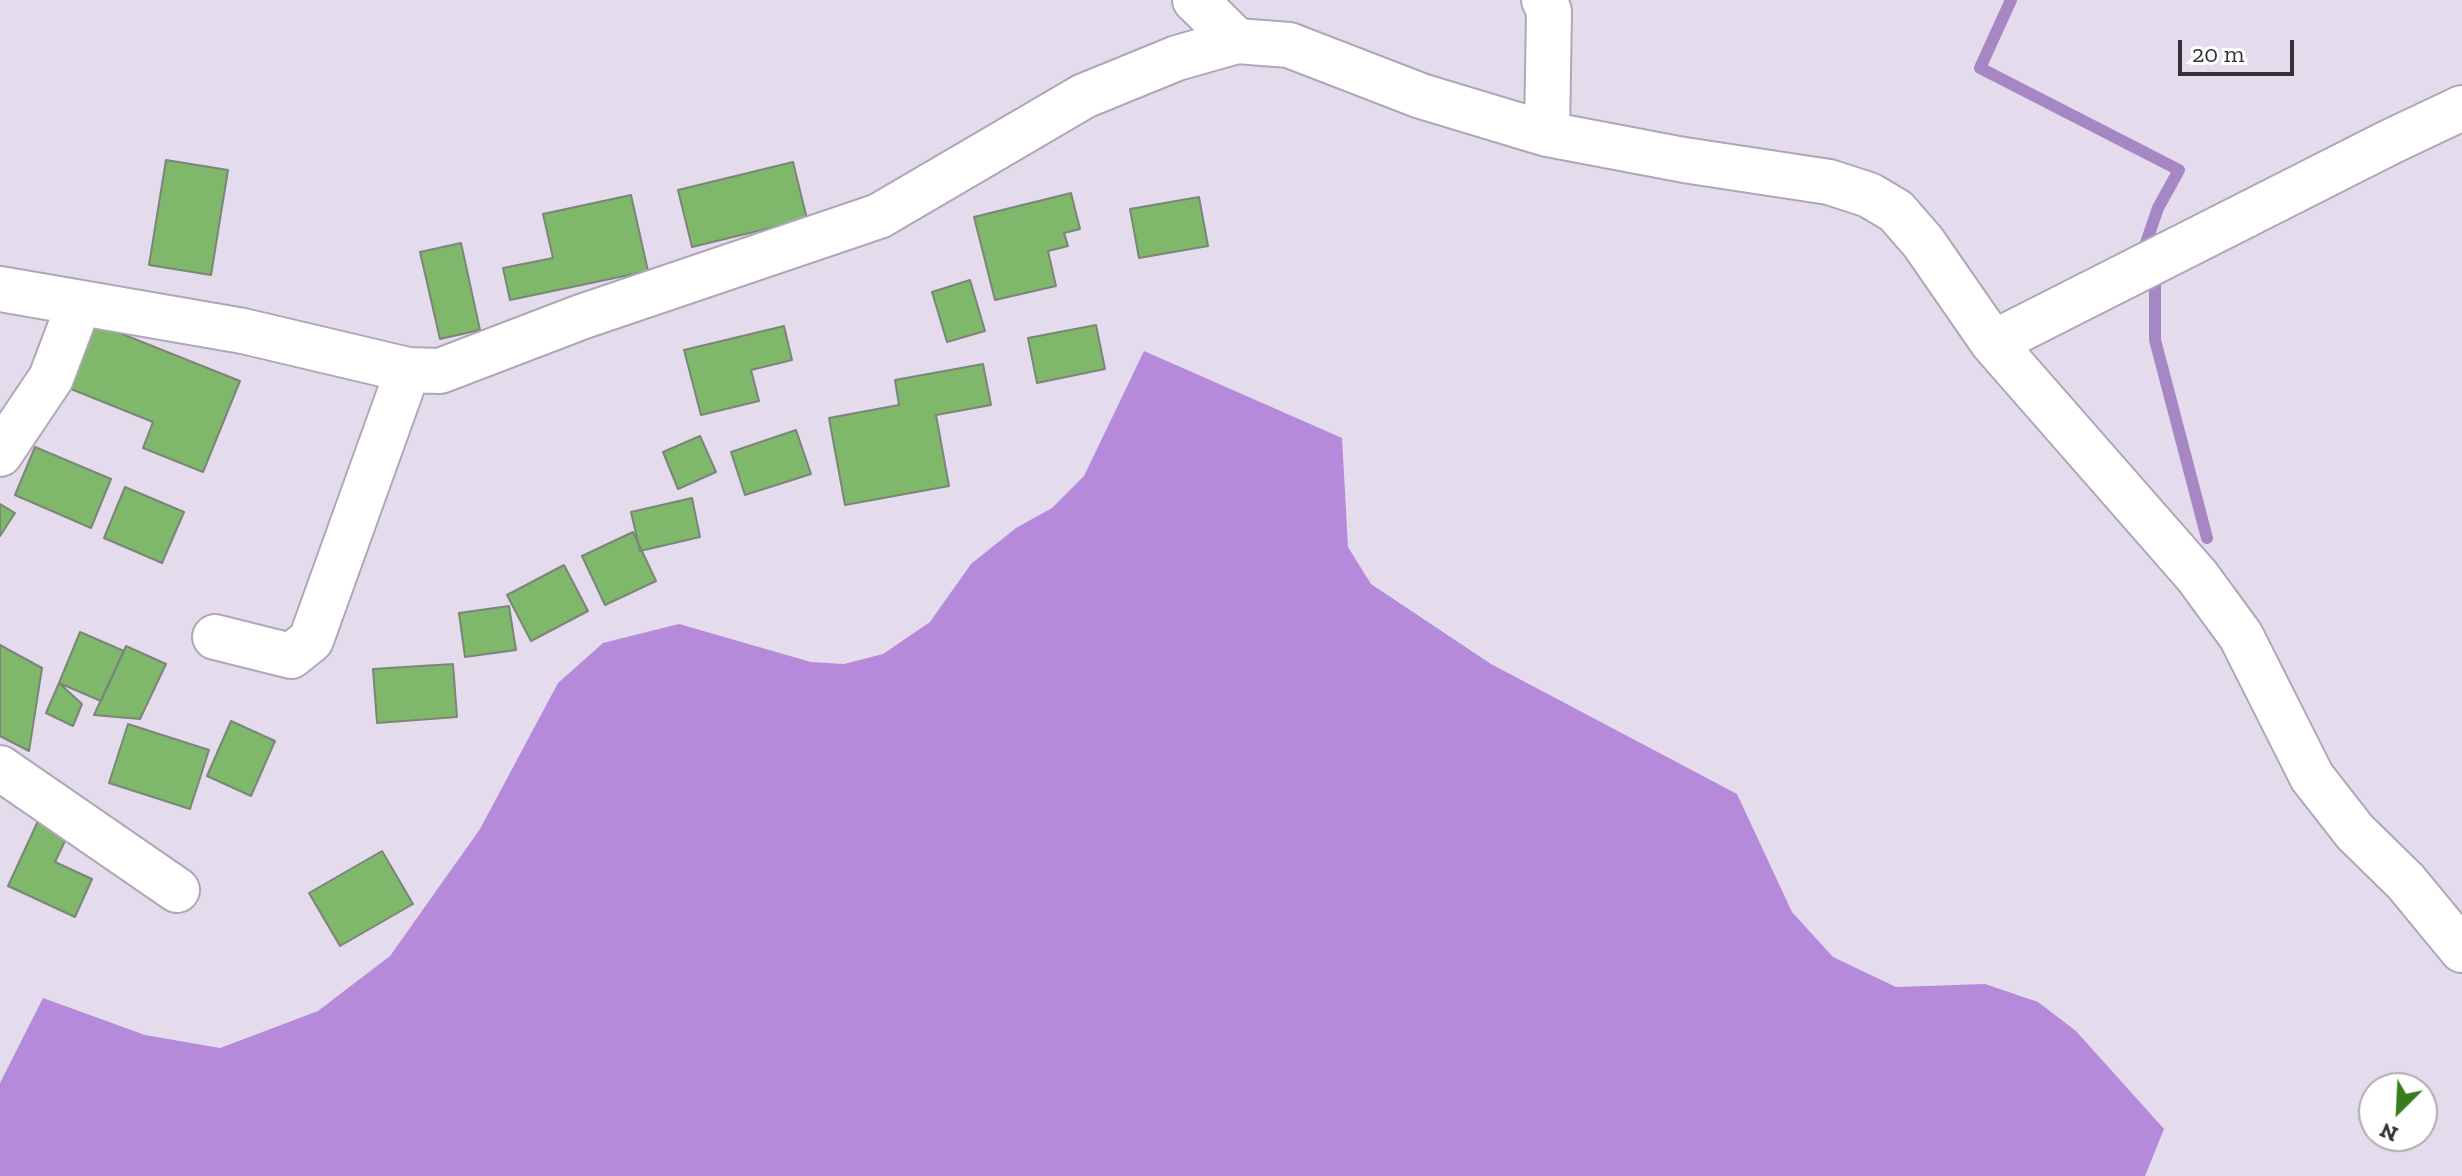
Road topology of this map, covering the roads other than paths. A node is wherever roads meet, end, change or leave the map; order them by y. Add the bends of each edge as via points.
1 (1195, 0) edge
2 (1544, 0) edge
3 (1237, 41) junction
4 (2462, 108) edge
5 (1547, 134) junction
6 (0, 289) edge
7 (79, 304) junction
8 (1993, 343) junction
9 (408, 370) junction
10 (0, 454) edge
11 (215, 637) dead end
12 (0, 768) edge
13 (177, 890) dead end
14 (2462, 950) edge

1 - 3 street
2 - 5 street via 1549,11
3 - 5 street via 1289,45 1421,96
3 - 9 street via 1177,58 1084,96 879,216 440,371
4 - 8 street
5 - 8 street via 1829,182 1869,195 1896,211 1923,242
6 - 7 street
7 - 9 street via 243,331
7 - 10 street via 51,378
8 - 14 street via 2197,576 2241,636 2312,777
9 - 11 street via 311,640 291,656
12 - 13 street

